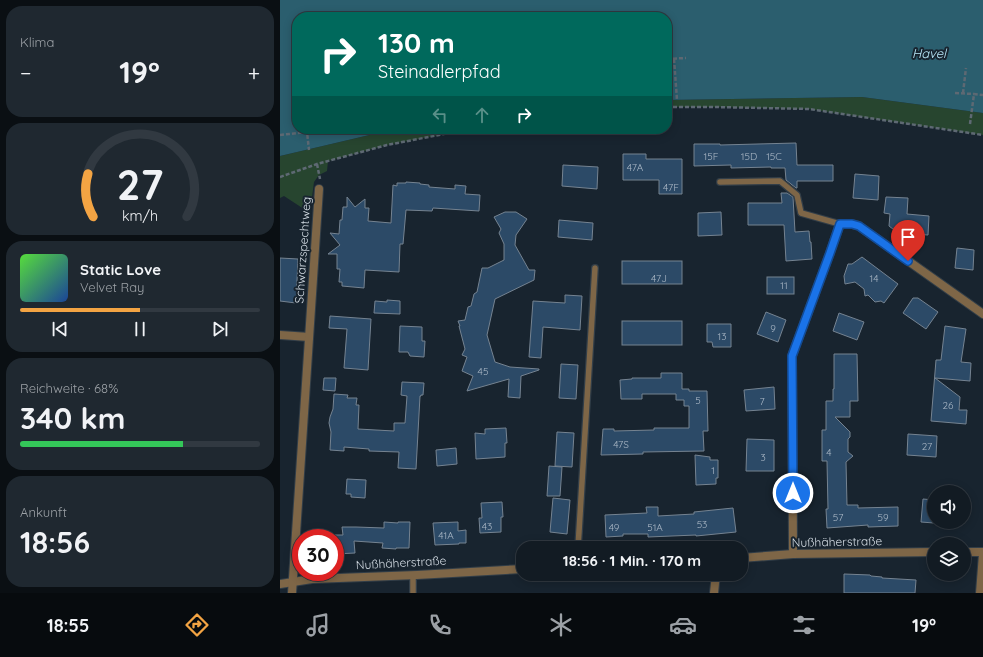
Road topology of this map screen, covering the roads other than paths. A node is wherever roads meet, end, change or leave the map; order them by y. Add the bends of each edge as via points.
1 (720, 182) dead end
2 (319, 189) road end
3 (840, 224) junction
4 (595, 268) dead end
5 (983, 314) edge
6 (280, 335) edge
7 (309, 337) junction
8 (578, 541) edge
9 (927, 552) edge
10 (971, 552) edge
11 (983, 553) edge
12 (793, 554) junction
13 (748, 557) edge
14 (516, 569) edge
15 (413, 575) junction
16 (715, 581) edge
17 (293, 582) junction
18 (280, 584) edge
19 (292, 593) edge
20 (413, 593) edge
21 (714, 593) edge
22 (980, 593) edge

1 - 3 lane via 780,180 797,195 801,213
2 - 7 street, Schwarzspechtweg
3 - 5 street via 859,226
3 - 12 street via 792,356
4 - 8 lane
6 - 7 street
7 - 17 street, Schwarzspechtweg
9 - 12 street, Nußhäherstraße
10 - 11 street
11 - 22 street
12 - 13 street, Nußhäherstraße
14 - 15 street, Nußhäherstraße
15 - 17 street, Nußhäherstraße
15 - 20 lane
16 - 21 street
17 - 18 street, Nußhäherstraße
17 - 19 street, Schwarzspechtweg

